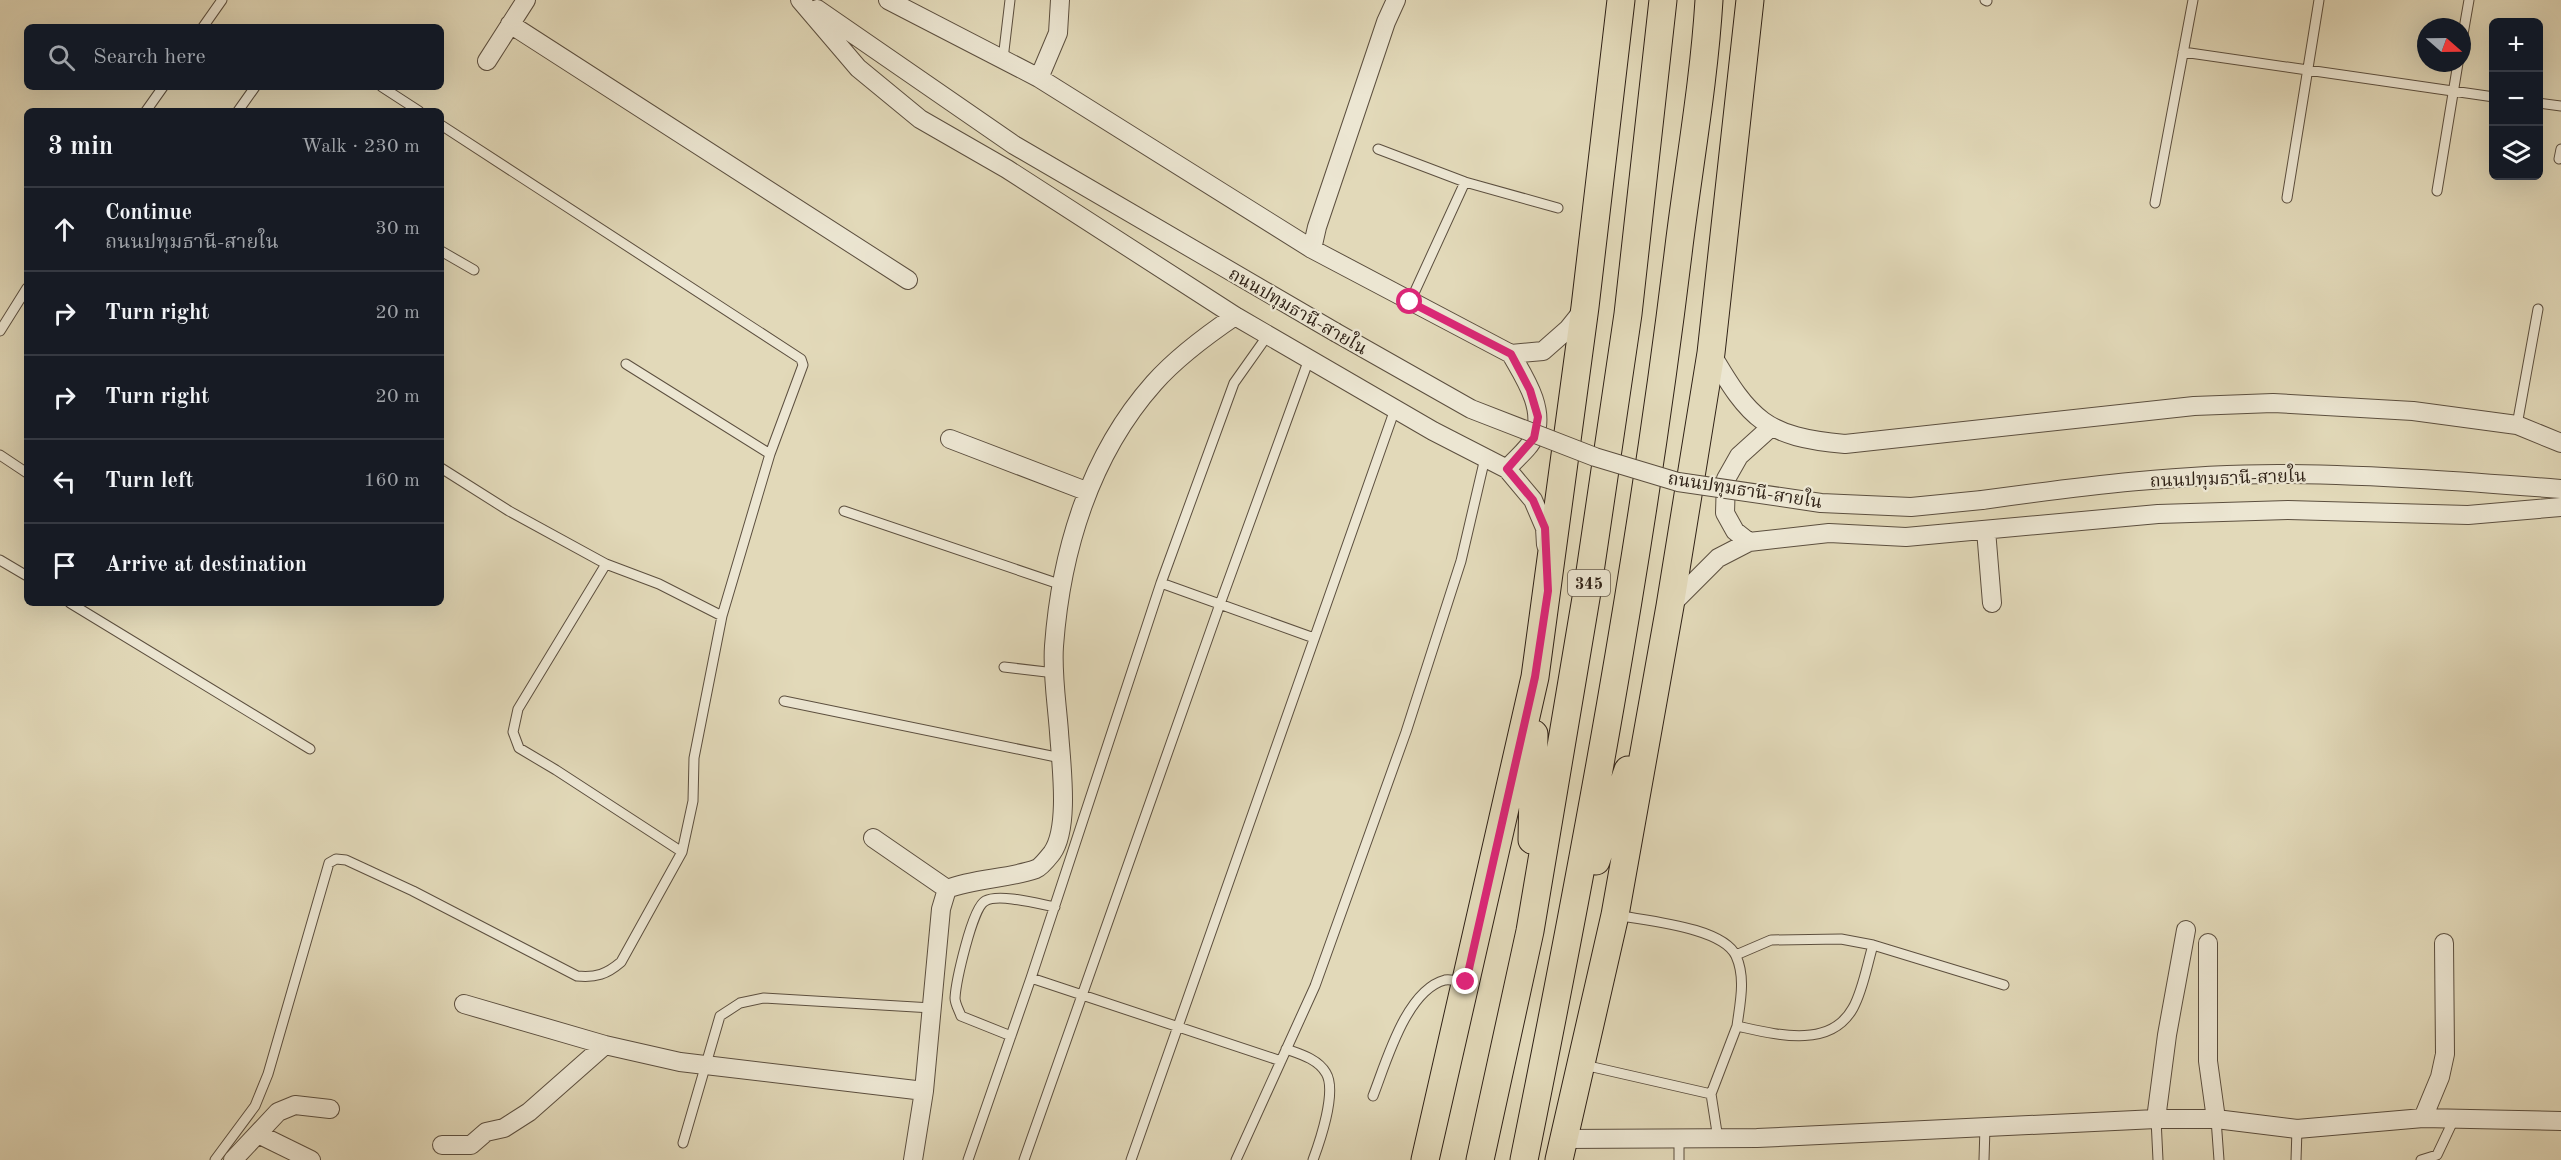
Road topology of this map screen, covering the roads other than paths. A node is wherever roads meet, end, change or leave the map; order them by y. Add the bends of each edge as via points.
1 (222, 0) edge
2 (526, 0) edge
3 (801, 0) edge
4 (888, 0) edge
5 (1010, 0) edge
6 (1060, 0) edge
7 (1396, 0) edge
8 (1621, 0) edge
9 (1663, 0) edge
10 (1709, 0) edge
11 (1750, 0) edge
12 (2193, 0) edge
13 (2319, 0) edge
14 (2469, 0) edge
15 (2466, 18) edge
16 (205, 24) edge
17 (510, 24) junction
18 (2183, 52) junction
19 (1004, 59) junction
20 (487, 61) dead end
21 (2308, 70) junction
22 (2456, 72) edge
23 (1039, 78) junction
24 (161, 90) edge
25 (253, 90) edge
26 (387, 90) edge
27 (2453, 91) junction
28 (2489, 96) edge
29 (2543, 104) edge
30 (2561, 106) edge
31 (148, 108) edge
32 (240, 108) edge
33 (414, 108) edge
34 (444, 127) edge
35 (1378, 149) dead end
36 (2561, 149) edge
37 (2559, 159) dead end
38 (1465, 182) junction
39 (2437, 191) dead end
40 (2287, 198) dead end
41 (2155, 203) dead end
42 (1558, 208) dead end
43 (1312, 249) junction
44 (444, 253) edge
45 (474, 270) dead end
46 (908, 280) dead end
47 (24, 293) edge
48 (1410, 302) junction
49 (1585, 307) junction
50 (2538, 309) dead end
51 (1234, 315) junction
52 (0, 331) edge
53 (1268, 335) junction
54 (1711, 353) junction
55 (1511, 354) junction
56 (1309, 359) junction
57 (626, 364) dead end
58 (1395, 409) junction
59 (2517, 425) junction
60 (1770, 428) junction
61 (950, 438) dead end
62 (2561, 443) edge
63 (770, 454) junction
64 (0, 455) edge
65 (1485, 458) junction
66 (1507, 469) junction
67 (444, 470) edge
68 (24, 471) edge
69 (2561, 489) edge
70 (1086, 491) junction
71 (2561, 507) edge
72 (844, 511) dead end
73 (1986, 530) junction
74 (1749, 542) junction
75 (0, 560) edge
76 (606, 564) junction
77 (24, 574) edge
78 (1161, 583) junction
79 (1062, 585) junction
80 (1548, 591) junction
81 (1992, 603) dead end
82 (1220, 604) junction
83 (75, 606) edge
84 (1670, 606) junction
85 (722, 616) junction
86 (1314, 638) junction
87 (1004, 667) dead end
88 (1055, 673) junction
89 (1535, 677) junction
90 (1653, 698) junction
91 (784, 701) dead end
92 (310, 748) dead end
93 (1061, 758) junction
94 (873, 838) dead end
95 (682, 852) junction
96 (947, 889) junction
97 (1055, 907) junction
98 (1615, 915) junction
99 (2186, 930) dead end
100 (1530, 931) junction
101 (1569, 937) junction
102 (2208, 943) dead end
103 (2444, 943) dead end
104 (1873, 945) junction
105 (1736, 955) junction
106 (1031, 978) junction
107 (1466, 982) junction
108 (2004, 985) dead end
109 (1083, 995) junction
110 (464, 1005) dead end
111 (932, 1008) junction
112 (1737, 1026) junction
113 (1178, 1027) junction
114 (1011, 1036) junction
115 (605, 1045) junction
116 (1286, 1048) junction
117 (1281, 1061) junction
118 (1581, 1064) junction
119 (705, 1065) junction
120 (924, 1091) junction
121 (1711, 1094) junction
122 (1373, 1096) dead end
123 (330, 1109) dead end
124 (2423, 1118) junction
125 (2156, 1119) junction
126 (2216, 1119) junction
127 (2454, 1119) junction
128 (2561, 1121) edge
129 (1985, 1127) junction
130 (2297, 1129) junction
131 (258, 1134) junction
132 (1679, 1139) junction
133 (1718, 1139) junction
134 (683, 1143) dead end
135 (442, 1145) dead end
136 (1561, 1150) edge
137 (214, 1160) edge
138 (233, 1160) edge
139 (311, 1160) edge
140 (913, 1160) edge
141 (968, 1160) edge
142 (1024, 1160) edge
143 (1131, 1160) edge
144 (1236, 1160) edge
145 (1313, 1160) edge
146 (1425, 1160) edge
147 (1480, 1160) edge
148 (1524, 1160) edge
149 (1679, 1160) edge
150 (1984, 1160) edge
151 (2158, 1160) edge
152 (2219, 1160) edge
153 (2296, 1160) edge
154 (2421, 1160) edge

1 - 16 lane
2 - 17 street
3 - 51 street via 858,68 920,119 1007,169
3 - 69 street, ถนนปทุมธานี-สายใน, bridge via 1014,145 1471,409 1595,457 1678,482 1821,503 1911,507 2072,487 2288,474 2452,480
4 - 19 street
5 - 19 lane
6 - 23 street via 1058,33
7 - 43 street
8 - 49 main road
9 - 100 main road, 345 via 1626,325 1587,592
10 - 101 main road, 345 via 1670,320 1631,589
11 - 54 main road
12 - 18 lane
13 - 21 lane
14 - 15 lane
17 - 20 street
17 - 46 street
18 - 21 lane
18 - 41 lane
19 - 23 street
21 - 27 lane
21 - 40 lane
22 - 27 lane
23 - 43 street
24 - 31 lane
25 - 32 lane
26 - 33 lane
27 - 28 lane
27 - 39 lane
29 - 30 lane
34 - 63 lane via 801,359 803,365
35 - 38 lane
36 - 37 lane
38 - 42 lane
38 - 48 lane
43 - 48 street
44 - 45 lane
47 - 52 lane
48 - 55 street
49 - 55 street via 1543,351
49 - 80 main road
50 - 59 lane
51 - 53 street
51 - 70 street via 1155,382 1122,425
53 - 56 street
53 - 78 lane via 1234,383
54 - 60 street via 1736,395
54 - 84 main road
55 - 66 street via 1530,390 1538,417 1534,438
56 - 58 street
56 - 82 lane
57 - 63 lane
58 - 65 street
58 - 86 lane
59 - 60 street via 2320,404 2194,406 1845,444 1791,436
59 - 62 street
60 - 74 street via 1739,456 1726,479 1725,513 1735,531
61 - 70 street
63 - 85 lane
64 - 68 lane
65 - 66 street
65 - 116 lane via 1461,561 1406,732 1315,986
66 - 80 street via 1533,500 1545,528
67 - 76 lane
70 - 79 street
71 - 73 street via 2468,515 2289,510 2158,514
72 - 79 lane
73 - 74 street via 1906,537 1829,533
73 - 81 street
74 - 84 street via 1718,558
75 - 77 lane
76 - 85 lane via 659,584
76 - 95 lane via 518,710 513,732 519,748
78 - 82 lane
78 - 97 lane
79 - 88 street via 1054,647
80 - 89 main road
82 - 86 lane
82 - 109 lane
83 - 92 lane
84 - 90 main road
85 - 95 lane via 694,758 693,801
86 - 113 lane
87 - 88 lane
88 - 93 street
89 - 100 main road
89 - 107 main road
90 - 98 main road
90 - 101 main road
91 - 93 lane
93 - 96 street via 1062,822 1053,852 1038,868
94 - 96 street
95 - 137 lane via 621,962 593,978 577,976 346,860 329,863 268,1074 255,1106
96 - 111 street via 941,909
97 - 106 lane
97 - 114 lane via 997,897 985,901 977,910 968,935 955,1000 961,1016
98 - 105 lane via 1705,933 1722,940
98 - 118 main road
99 - 125 street
100 - 147 main road, 345
101 - 148 main road, 345
102 - 126 street via 2208,1061
103 - 124 street via 2445,1054
104 - 105 lane via 1841,939 1771,940
104 - 108 lane
104 - 112 lane via 1852,1009 1832,1030 1806,1036 1778,1035
105 - 112 lane via 1742,981
106 - 109 lane
106 - 114 lane
107 - 122 lane via 1445,980 1426,990 1410,1010
107 - 146 main road
109 - 113 lane
109 - 142 lane
110 - 115 street
111 - 119 lane via 799,998 740,1003 720,1016
111 - 120 street
112 - 121 lane
113 - 117 lane
113 - 143 lane
114 - 141 lane
115 - 119 street
115 - 135 street via 529,1112 504,1128 486,1132 471,1145
116 - 117 lane
116 - 145 lane via 1314,1060 1327,1073 1330,1088 1323,1132
117 - 144 lane
118 - 121 lane
118 - 136 main road
119 - 120 street
119 - 134 lane
120 - 140 street
121 - 133 lane
123 - 131 street via 295,1105 278,1112
124 - 127 street
124 - 130 street
125 - 126 street
125 - 129 street
125 - 151 lane
126 - 130 street
126 - 152 lane
127 - 128 street
127 - 154 lane via 2437,1155
129 - 133 street
129 - 150 lane
130 - 153 lane
131 - 138 street
131 - 139 street
132 - 133 street
132 - 136 street
132 - 149 lane

